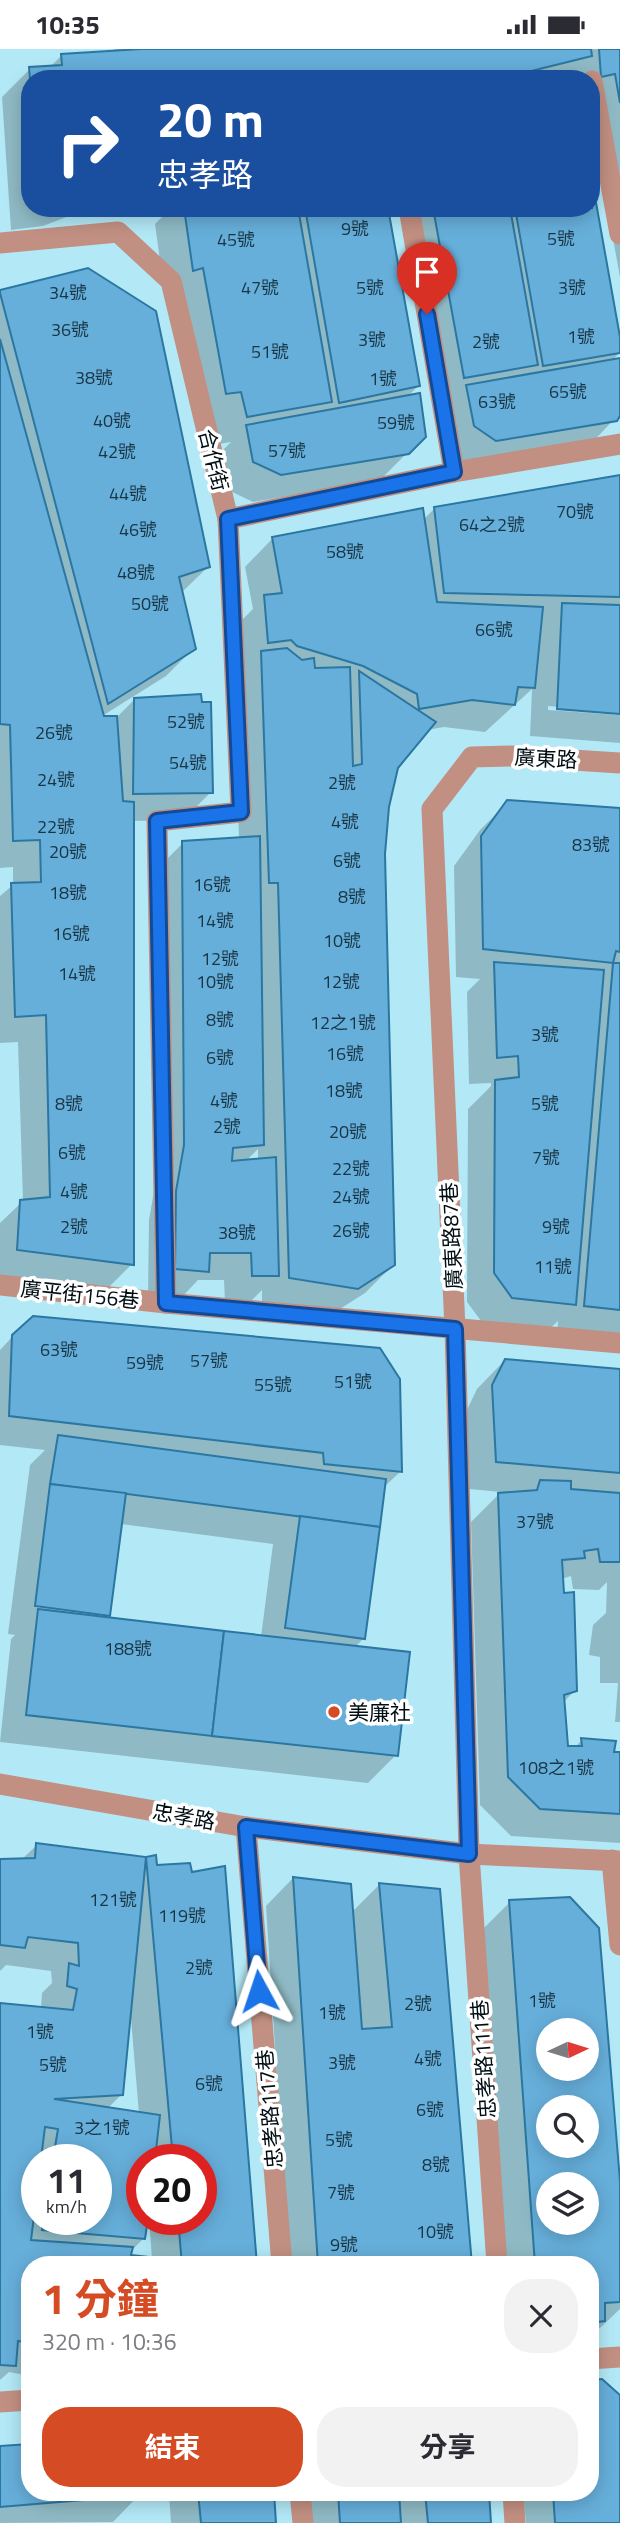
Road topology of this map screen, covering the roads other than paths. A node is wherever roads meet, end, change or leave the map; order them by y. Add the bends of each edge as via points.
1 (600, 121) edge
2 (411, 217) edge
3 (620, 234) edge
4 (0, 243) edge
5 (620, 444) edge
6 (454, 472) junction
7 (228, 519) junction
8 (472, 758) joint
9 (620, 763) edge
10 (0, 1285) edge
11 (166, 1303) junction
12 (455, 1329) junction
13 (620, 1343) edge
14 (0, 1784) edge
15 (246, 1827) junction
16 (469, 1854) junction
17 (616, 1860) edge
18 (620, 1945) edge
19 (281, 2256) edge
20 (496, 2256) edge
21 (620, 2357) edge
22 (599, 2358) edge
23 (21, 2401) edge
24 (0, 2402) edge
25 (301, 2501) edge
26 (514, 2501) edge
27 (303, 2523) edge
28 (515, 2523) edge

1 - 3 lane
2 - 6 lane
4 - 7 lane, 合作街 via 118,232 171,281
5 - 6 lane, 合作街
6 - 7 lane, 合作街
7 - 11 lane via 241,812 157,821
8 - 9 lane, 廣東路
8 - 12 lane, 廣東路87巷 via 432,809
10 - 11 lane, 廣平街156巷
11 - 12 lane, 廣平街156巷
12 - 13 lane, 廣平街156巷
12 - 16 lane, 廣東路87巷
14 - 15 lane, 忠孝路
15 - 16 lane, 忠孝路
15 - 19 lane, 忠孝路117巷
16 - 17 lane, 忠孝路
16 - 20 lane, 忠孝路111巷
17 - 18 lane
21 - 22 lane
23 - 24 lane
25 - 27 lane
26 - 28 lane

